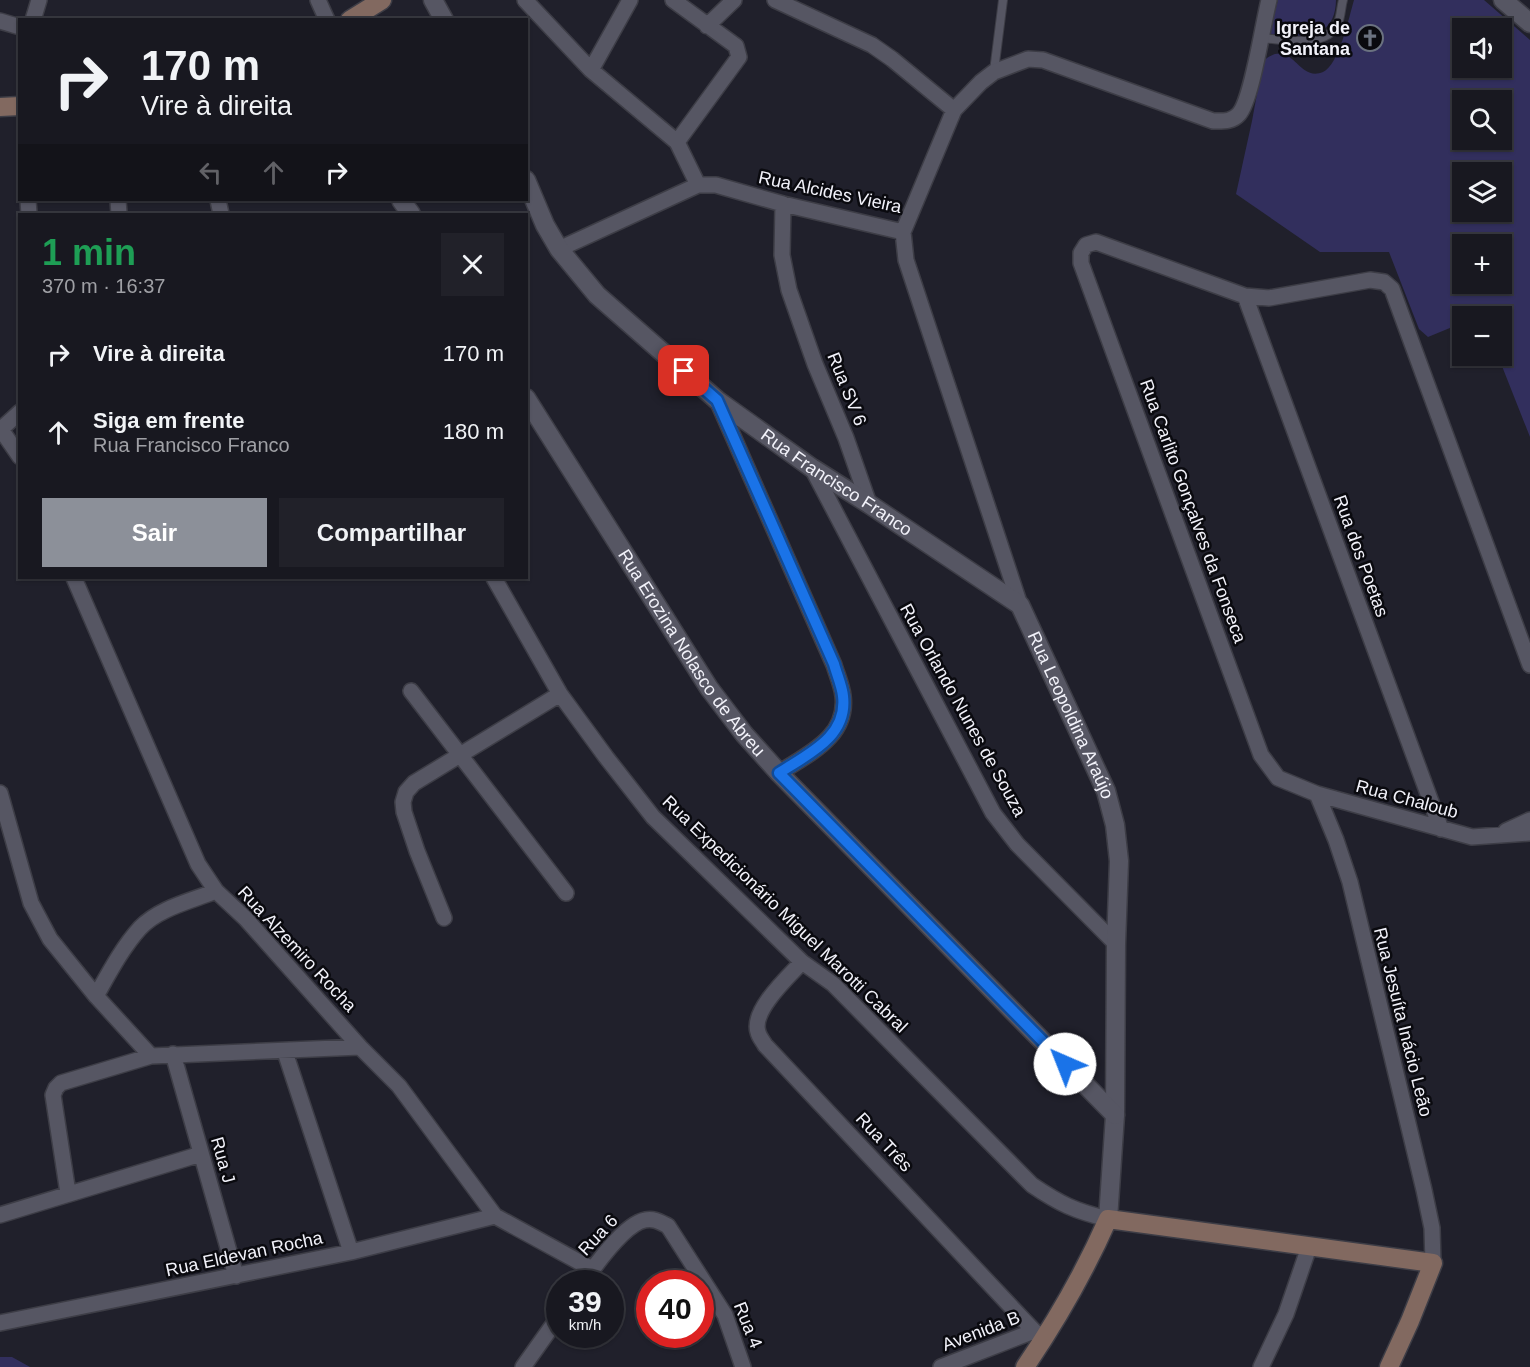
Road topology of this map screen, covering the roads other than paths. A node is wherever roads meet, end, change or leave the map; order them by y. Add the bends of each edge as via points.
1 (39, 0) edge
2 (318, 0) edge
3 (382, 0) edge
4 (433, 0) edge
5 (525, 0) edge
6 (630, 0) edge
7 (673, 0) edge
8 (734, 0) edge
9 (775, 0) edge
10 (1003, 0) edge
11 (1269, 0) edge
12 (1343, 0) edge
13 (1503, 0) edge
14 (34, 18) edge
15 (326, 18) edge
16 (353, 18) edge
17 (443, 18) edge
18 (0, 21) edge
19 (1530, 23) edge
20 (18, 26) edge
21 (707, 26) junction
22 (1260, 38) junction
23 (591, 70) junction
24 (994, 72) junction
25 (18, 106) edge
26 (0, 107) edge
27 (954, 110) junction
28 (677, 142) junction
29 (528, 185) edge
30 (698, 185) junction
31 (783, 204) junction
32 (903, 232) junction
33 (559, 249) junction
34 (1245, 296) junction
35 (717, 400) junction
36 (528, 401) edge
37 (18, 414) edge
38 (0, 429) edge
39 (18, 454) edge
40 (812, 468) junction
41 (869, 504) junction
42 (75, 579) edge
43 (495, 579) edge
44 (1020, 605) junction
45 (1530, 665) edge
46 (411, 691) dead end
47 (560, 694) junction
48 (462, 755) junction
49 (779, 773) junction
50 (1278, 778) joint
51 (0, 793) edge
52 (1317, 794) junction
53 (1530, 820) edge
54 (1441, 829) junction
55 (1530, 833) edge
56 (1495, 836) junction
57 (216, 891) junction
58 (566, 893) dead end
59 (444, 918) dead end
60 (1116, 944) junction
61 (802, 962) junction
62 (96, 996) junction
63 (360, 1047) junction
64 (285, 1052) junction
65 (173, 1054) junction
66 (151, 1056) junction
67 (1115, 1115) junction
68 (201, 1155) junction
69 (68, 1193) junction
70 (0, 1215) edge
71 (495, 1216) junction
72 (1108, 1219) junction
73 (648, 1220) joint
74 (1309, 1247) junction
75 (351, 1252) junction
76 (1433, 1263) junction
77 (592, 1269) joint
78 (236, 1276) junction
79 (0, 1323) edge
80 (1040, 1334) junction
81 (546, 1335) edge
82 (523, 1367) edge
83 (743, 1367) edge
84 (941, 1367) edge
85 (1025, 1367) edge
86 (1261, 1367) edge
87 (1389, 1367) edge

1 - 14 street
2 - 15 street
3 - 16 main road
4 - 17 street
5 - 23 street
6 - 23 street
7 - 21 street
8 - 21 street
9 - 27 street via 872,45
10 - 24 lane
11 - 22 street, Rua Alcides Vieira
12 - 22 lane via 1338,23 1323,38
13 - 19 street
18 - 20 street
21 - 28 street via 736,46 739,57
22 - 24 street, Rua Alcides Vieira via 1248,97 1230,120 1213,122 1043,60 1028,59
23 - 28 street
24 - 27 street, Rua Alcides Vieira
25 - 26 main road
27 - 32 street, Rua Alcides Vieira
28 - 30 street
29 - 33 street, Rua Francisco Franco
30 - 31 street, Rua Alcides Vieira via 716,185
30 - 33 street
31 - 32 street, Rua Alcides Vieira
31 - 41 street, Rua SV 6 via 782,255 789,290
32 - 44 street, Rua Leopoldina Araújo via 906,260
33 - 35 street, Rua Francisco Franco via 597,295
34 - 45 street via 1269,298 1370,280 1384,282 1392,289
34 - 50 street, Rua Carlito Gonçalves da Fonseca via 1096,242 1086,245 1081,253 1081,264 1261,755
34 - 54 street, Rua dos Poetas
35 - 40 street, Rua Francisco Franco
35 - 49 street via 834,664 843,697 842,721 829,740
36 - 49 street, Rua Erozina Nolasco de Abreu via 709,688
37 - 38 street
38 - 39 street
40 - 41 street, Rua Francisco Franco
40 - 60 street, Rua Orlando Nunes de Souza via 993,813 1017,844
41 - 44 street, Rua Francisco Franco
42 - 57 street, Rua Alzemiro Rocha via 198,864
43 - 47 street, Rua Expedicionário Miguel Marotti Cabral
44 - 60 street, Rua Leopoldina Araújo via 1106,791 1119,861
46 - 48 street
47 - 48 street
47 - 61 street, Rua Expedicionário Miguel Marotti Cabral via 653,818
48 - 58 street
48 - 59 street via 414,783 403,802 417,851
49 - 67 street, Rua Erozina Nolasco de Abreu
50 - 52 street, Rua Chaloub
51 - 62 street via 32,903 50,939
52 - 54 street, Rua Chaloub
52 - 76 street, Rua Jesuíta Inácio Leão via 1350,882 1424,1190 1432,1228
53 - 56 street
54 - 56 street, Rua Chaloub via 1472,837
55 - 56 street, Rua Chaloub
57 - 62 street via 162,912 141,927
57 - 63 street, Rua Alzemiro Rocha via 246,919
60 - 67 street, Rua Leopoldina Araújo
61 - 72 street, Rua Expedicionário Miguel Marotti Cabral via 833,984 1032,1185 1076,1211
61 - 80 street, Rua Três via 763,1006 757,1019 757,1032 765,1045
62 - 66 street
63 - 64 street
63 - 71 street, Rua Alzemiro Rocha via 399,1086
64 - 65 street
64 - 75 street
65 - 66 street
65 - 68 street, Rua J
66 - 69 street via 61,1083 56,1088 53,1095
67 - 72 street, Rua Leopoldina Araújo
68 - 69 street
68 - 78 street, Rua J
69 - 70 street
71 - 75 street, Rua Eldevan Rocha
71 - 77 street, Rua Alzemiro Rocha
72 - 74 main road
72 - 80 main road via 1095,1248
73 - 77 street, Rua 6 via 633,1224
73 - 83 street, Rua 4 via 668,1226 726,1314
74 - 76 main road
74 - 86 street via 1286,1314
75 - 78 street, Rua Eldevan Rocha
76 - 87 main road
78 - 79 street, Rua Eldevan Rocha
80 - 84 street, Avenida B
80 - 85 main road
81 - 82 street

